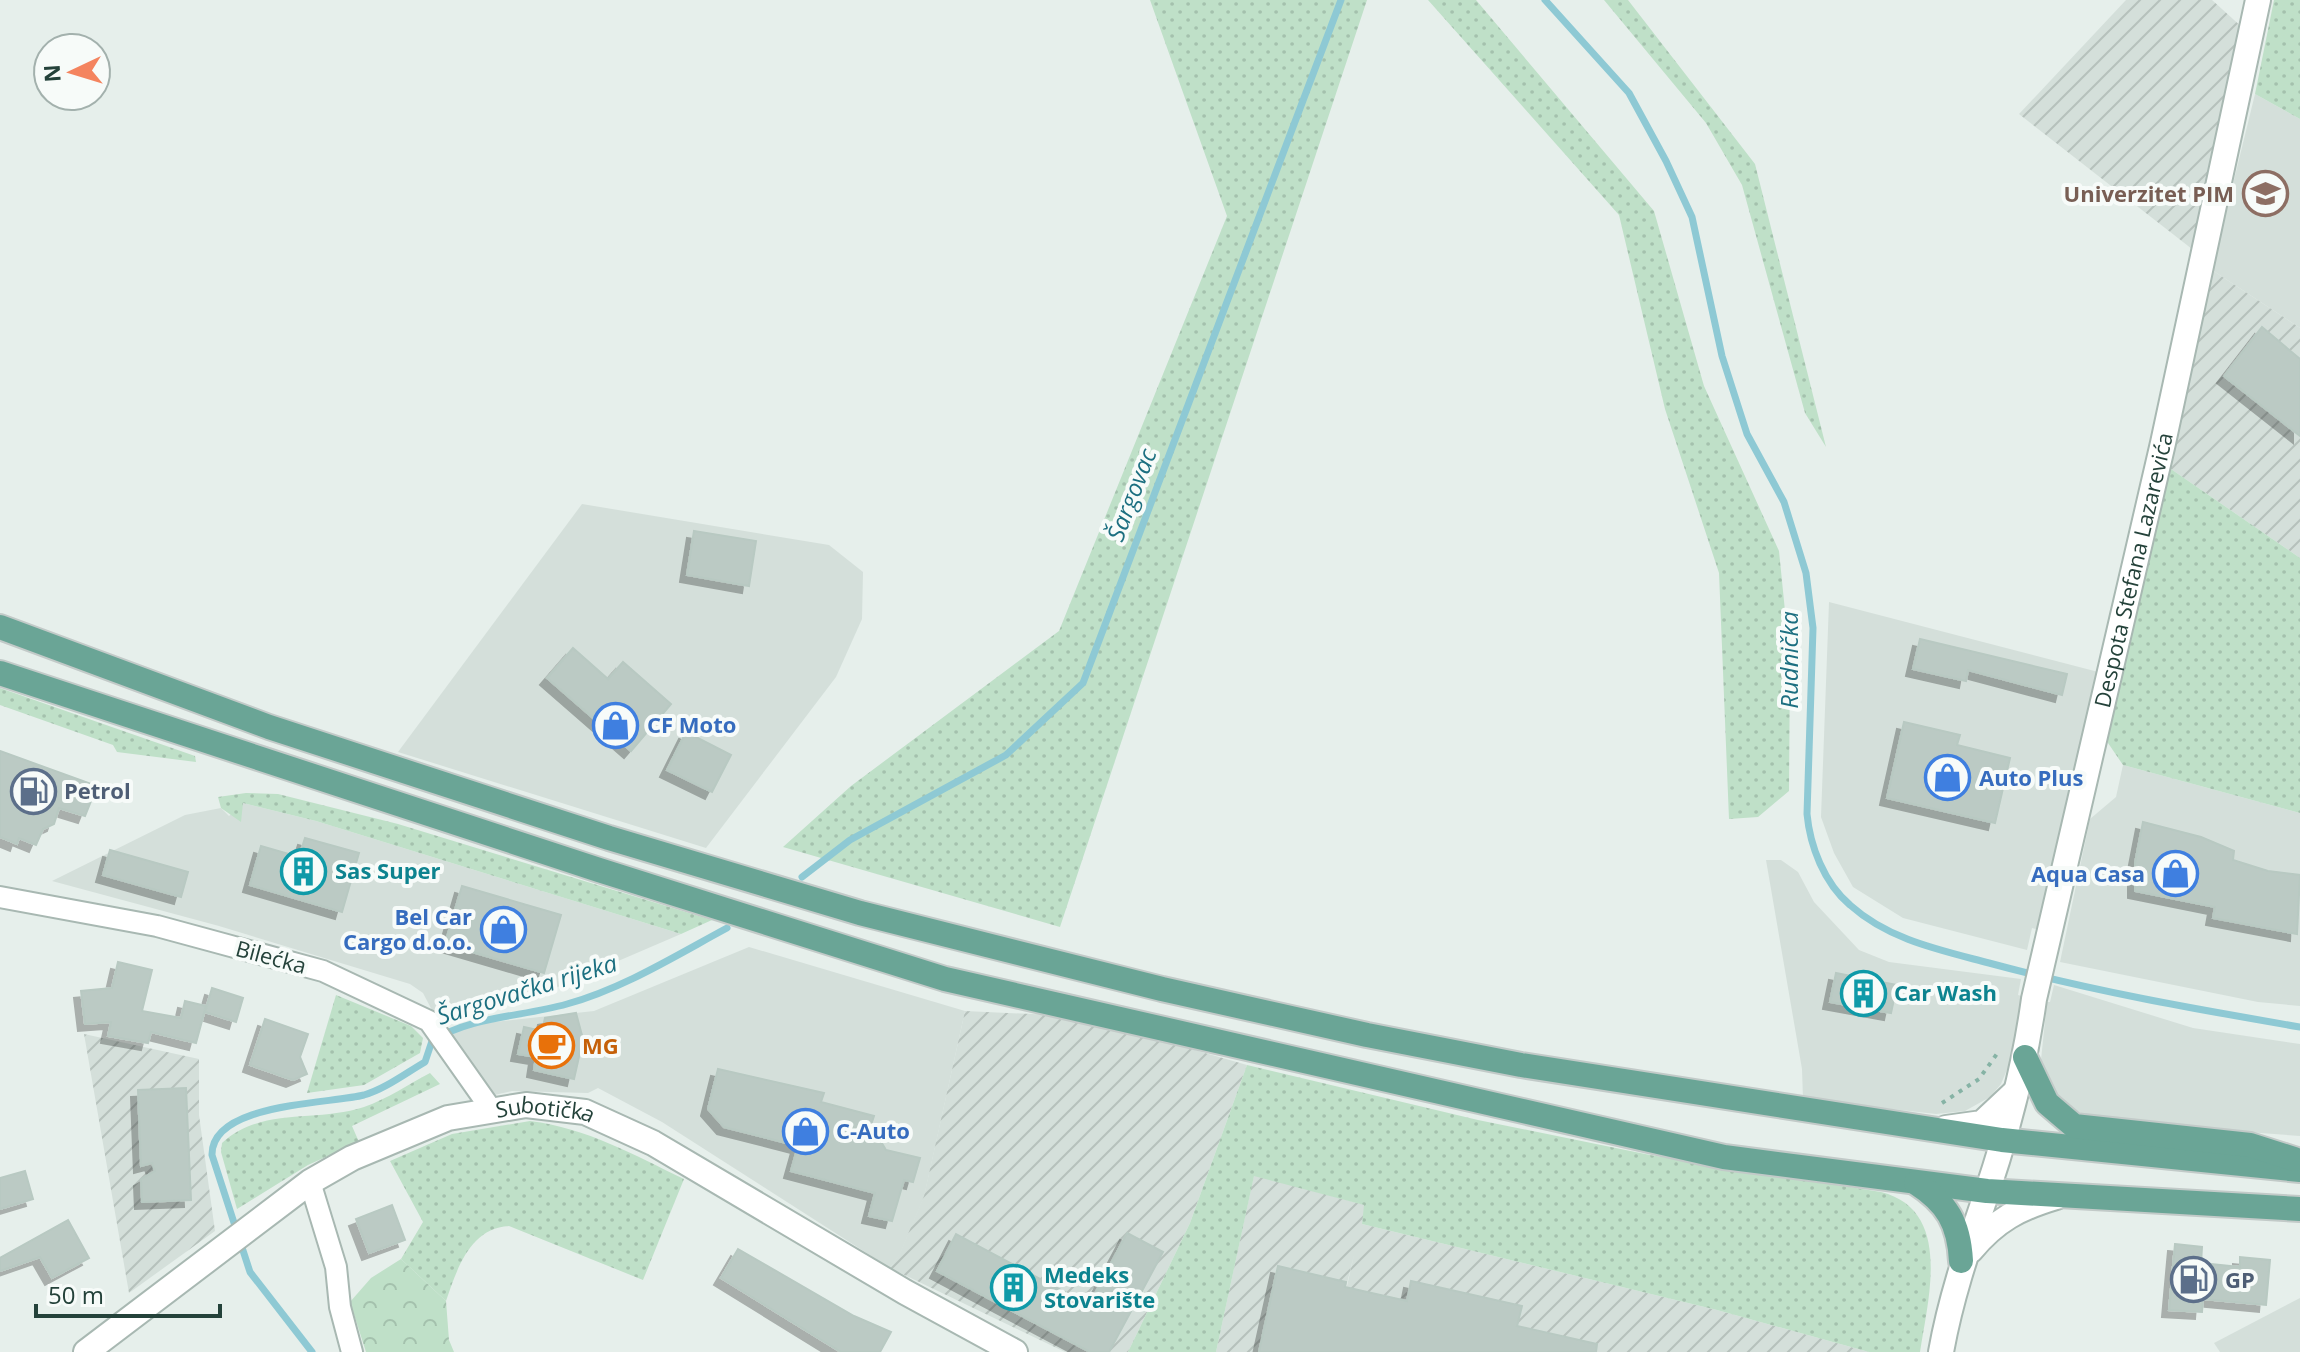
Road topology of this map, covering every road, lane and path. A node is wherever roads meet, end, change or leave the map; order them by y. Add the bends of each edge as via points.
1 (2258, 0) edge
2 (0, 627) edge
3 (0, 673) edge
4 (0, 897) edge
5 (2025, 1057) junction
6 (2015, 1093) junction
7 (491, 1109) junction
8 (1926, 1129) junction
9 (2002, 1140) junction
10 (2300, 1161) edge
11 (2300, 1170) edge
12 (1914, 1181) junction
13 (310, 1182) junction
14 (1987, 1191) junction
15 (2059, 1197) junction
16 (2300, 1209) edge
17 (1961, 1261) junction
18 (86, 1352) edge
19 (352, 1352) edge
20 (1015, 1352) edge
21 (1941, 1352) edge

1 - 5 street, Despota Stefana Lazarevića
2 - 8 main road via 269,727 860,913 1367,1035 1521,1065
3 - 12 main road via 945,979 1656,1144
4 - 7 street, Bilećka via 157,926 323,971 429,1021
5 - 6 street, Despota Stefana Lazarevića
5 - 10 main road via 2047,1103 2074,1126 2250,1145
6 - 8 street via 1982,1123
6 - 9 street, Despota Stefana Lazarevića
7 - 13 street, Subotička via 408,1134
7 - 20 street, Subotička via 526,1105 585,1112 653,1143
8 - 9 main road
9 - 11 main road
9 - 14 street, Despota Stefana Lazarevića
12 - 14 main road
12 - 17 main road via 1948,1209 1960,1240
13 - 18 street, Subotička
13 - 19 street via 336,1267
14 - 15 main road
14 - 17 street, Despota Stefana Lazarevića
15 - 16 main road
15 - 17 street via 2004,1217
17 - 21 street, Despota Stefana Lazarevića

